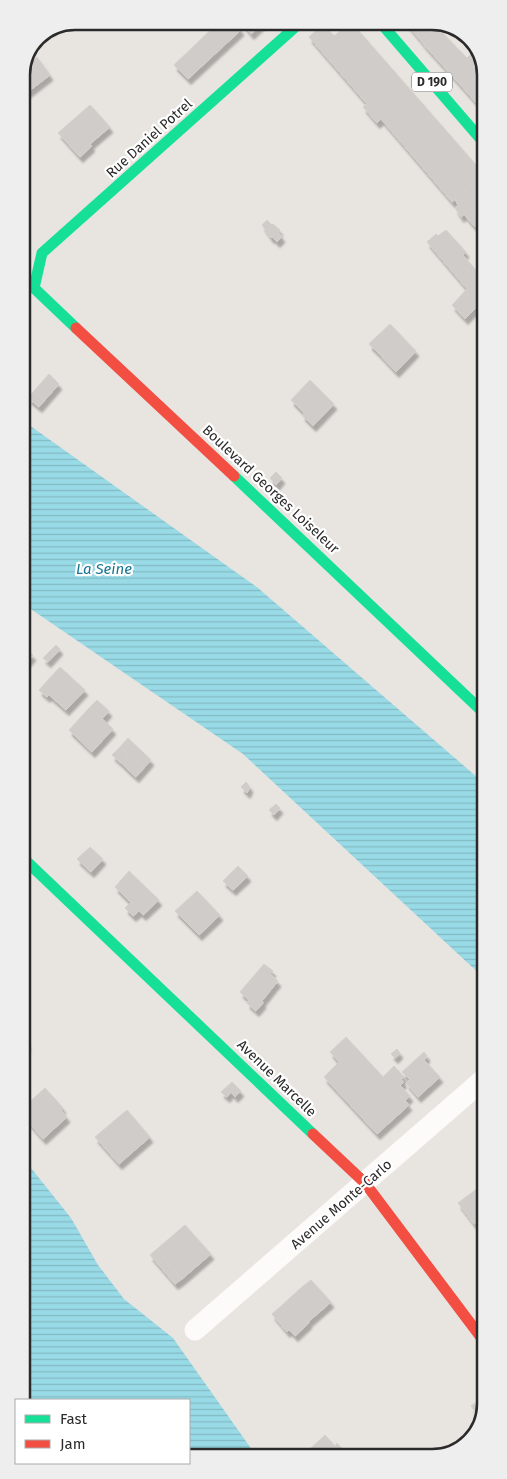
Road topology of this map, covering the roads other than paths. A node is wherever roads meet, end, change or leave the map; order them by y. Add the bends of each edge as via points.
1 (292, 30) edge
2 (387, 30) edge
3 (477, 135) edge
4 (34, 288) joint
5 (477, 706) edge
6 (30, 865) edge
7 (477, 1085) edge
8 (366, 1183) junction
9 (195, 1330) dead end
10 (477, 1332) edge

1 - 4 street, Rue Daniel Potrel via 42,253
2 - 3 street, D 190
4 - 5 street, Boulevard Georges Loiseleur
6 - 8 street, Avenue Marcelle
7 - 8 street, Avenue Monte-Carlo
8 - 9 street, Avenue Monte-Carlo
8 - 10 street, Avenue Marcelle

